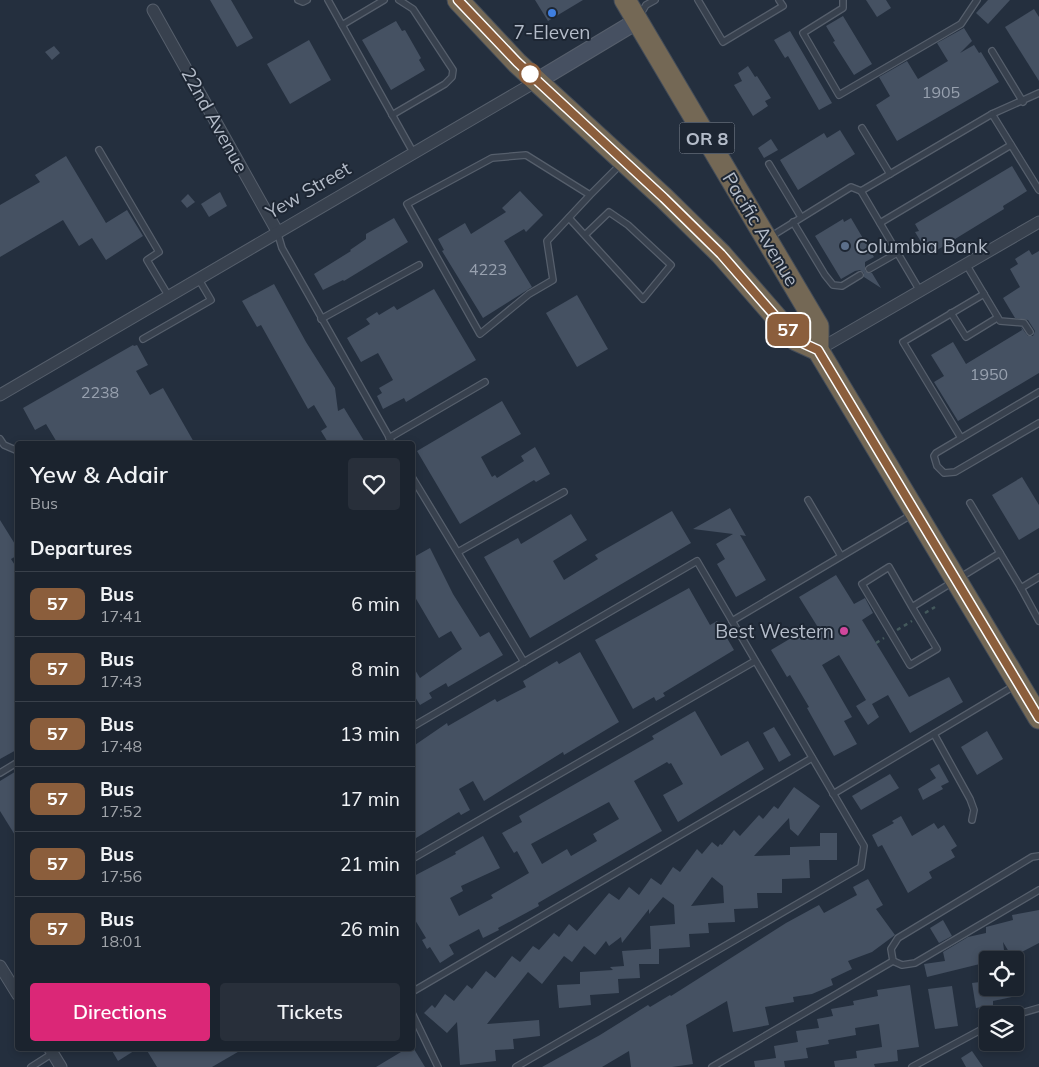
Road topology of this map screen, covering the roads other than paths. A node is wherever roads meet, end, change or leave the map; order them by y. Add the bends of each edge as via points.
1 (298, 0) edge
2 (307, 0) edge
3 (328, 0) edge
4 (384, 0) edge
5 (399, 0) edge
6 (458, 0) edge
7 (625, 0) edge
8 (656, 0) edge
9 (698, 0) edge
10 (779, 0) edge
11 (843, 0) edge
12 (977, 0) edge
13 (153, 10) dead end
14 (637, 21) junction
15 (342, 25) junction
16 (992, 51) dead end
17 (537, 81) junction
18 (1039, 94) edge
19 (1023, 102) junction
20 (992, 114) junction
21 (392, 115) junction
22 (862, 128) dead end
23 (1011, 144) junction
24 (99, 150) dead end
25 (413, 152) junction
26 (623, 162) junction
27 (769, 164) dead end
28 (890, 174) junction
29 (1039, 190) edge
30 (861, 191) junction
31 (590, 195) junction
32 (569, 218) junction
33 (801, 218) junction
34 (793, 222) junction
35 (1039, 222) edge
36 (880, 223) junction
37 (278, 231) junction
38 (585, 235) junction
39 (766, 239) junction
40 (897, 252) junction
41 (966, 264) junction
42 (419, 265) dead end
43 (869, 269) dead end
44 (860, 274) dead end
45 (198, 278) junction
46 (920, 291) junction
47 (984, 294) junction
48 (168, 296) junction
49 (951, 313) junction
50 (997, 318) junction
51 (321, 319) junction
52 (1030, 332) dead end
53 (143, 339) dead end
54 (818, 350) junction
55 (485, 382) dead end
56 (1039, 392) edge
57 (0, 395) edge
58 (1039, 422) edge
59 (961, 438) junction
60 (0, 439) edge
61 (391, 441) edge
62 (15, 450) edge
63 (415, 482) edge
64 (564, 492) dead end
65 (808, 500) dead end
66 (970, 503) dead end
67 (915, 512) junction
68 (458, 552) junction
69 (1000, 554) junction
70 (841, 556) junction
71 (1039, 577) edge
72 (956, 580) junction
73 (1021, 588) junction
74 (912, 607) junction
75 (732, 620) junction
76 (1039, 620) edge
77 (755, 661) junction
78 (524, 662) junction
79 (1018, 683) junction
80 (1039, 718) edge
81 (415, 725) edge
82 (934, 734) junction
83 (812, 758) junction
84 (15, 764) edge
85 (0, 773) edge
86 (833, 794) junction
87 (972, 820) dead end
88 (1039, 856) edge
89 (415, 858) edge
90 (1039, 890) edge
91 (892, 961) junction
92 (0, 966) edge
93 (15, 990) edge
94 (415, 990) edge
95 (1039, 1008) edge
96 (1024, 1013) edge
97 (415, 1020) edge
98 (979, 1031) edge
99 (52, 1051) edge
100 (31, 1067) edge
101 (61, 1067) edge
102 (438, 1067) edge
103 (516, 1067) edge
104 (712, 1067) edge
105 (912, 1067) edge

1 - 2 lane
3 - 15 lane
4 - 15 lane
5 - 21 lane via 413,9 453,70 452,77 445,84
6 - 17 highway
7 - 14 highway, Pacific Avenue / OR 8
8 - 14 lane via 646,6
9 - 10 lane via 723,42 783,6
11 - 12 lane via 843,8 803,33 839,95 961,24
13 - 37 street, 22nd Avenue
14 - 17 street, Yew Street
14 - 39 highway, Pacific Avenue / OR 8
15 - 21 lane
16 - 19 lane
17 - 25 street, Yew Street
17 - 26 highway
18 - 19 lane
19 - 20 lane
20 - 23 lane
20 - 28 lane
21 - 25 lane
22 - 28 lane
23 - 29 lane
23 - 36 lane
24 - 48 lane via 160,252 147,260
25 - 37 street, Yew Street
26 - 31 lane
26 - 54 highway via 721,254 796,340
27 - 33 lane
28 - 30 lane
30 - 33 lane via 850,187
30 - 36 lane
31 - 32 lane
31 - 32 lane via 526,155 492,158 407,204 480,334 529,294 553,280 547,241
32 - 38 lane
33 - 34 lane
34 - 39 lane
34 - 44 lane via 833,285 842,286
35 - 41 street
36 - 40 lane
37 - 45 street, Yew Street
37 - 51 lane via 282,248
38 - 38 lane via 643,299 671,265 609,212
39 - 54 highway, Pacific Avenue / OR 8 via 818,326
40 - 43 lane
40 - 46 lane
41 - 46 street
41 - 47 lane
42 - 51 lane
45 - 48 street, Yew Street
45 - 53 lane via 211,300
46 - 54 street
47 - 49 lane
47 - 50 lane
48 - 57 street, Yew Street
49 - 50 lane via 966,337
49 - 59 lane via 903,342
50 - 52 lane via 1000,322 1024,324
51 - 61 lane
54 - 67 highway, Pacific Avenue / OR 8
55 - 61 lane
56 - 59 lane
58 - 59 lane via 955,472 944,473 934,456
60 - 62 lane via 4,445
63 - 68 lane
64 - 68 lane
65 - 70 lane
66 - 69 lane
67 - 70 lane
67 - 72 highway, Pacific Avenue / OR 8
68 - 78 lane
69 - 72 lane
69 - 73 lane
70 - 75 lane
71 - 73 lane
72 - 74 lane
72 - 79 highway, Pacific Avenue / OR 8
73 - 76 lane
74 - 74 lane via 889,567 862,584 910,665 937,649
75 - 77 lane
75 - 78 lane via 697,560
77 - 83 lane
77 - 89 lane
78 - 81 lane
79 - 80 highway, Pacific Avenue / OR 8
79 - 82 lane
82 - 86 lane
82 - 87 lane via 970,799 974,810
83 - 86 lane
83 - 94 lane
84 - 85 lane
86 - 103 lane via 864,846 861,866
88 - 91 lane via 1032,857 898,938 891,949
90 - 91 lane via 915,963 902,965
91 - 104 lane
92 - 93 street
95 - 96 lane
97 - 102 lane
98 - 105 lane
99 - 100 lane
99 - 101 street

